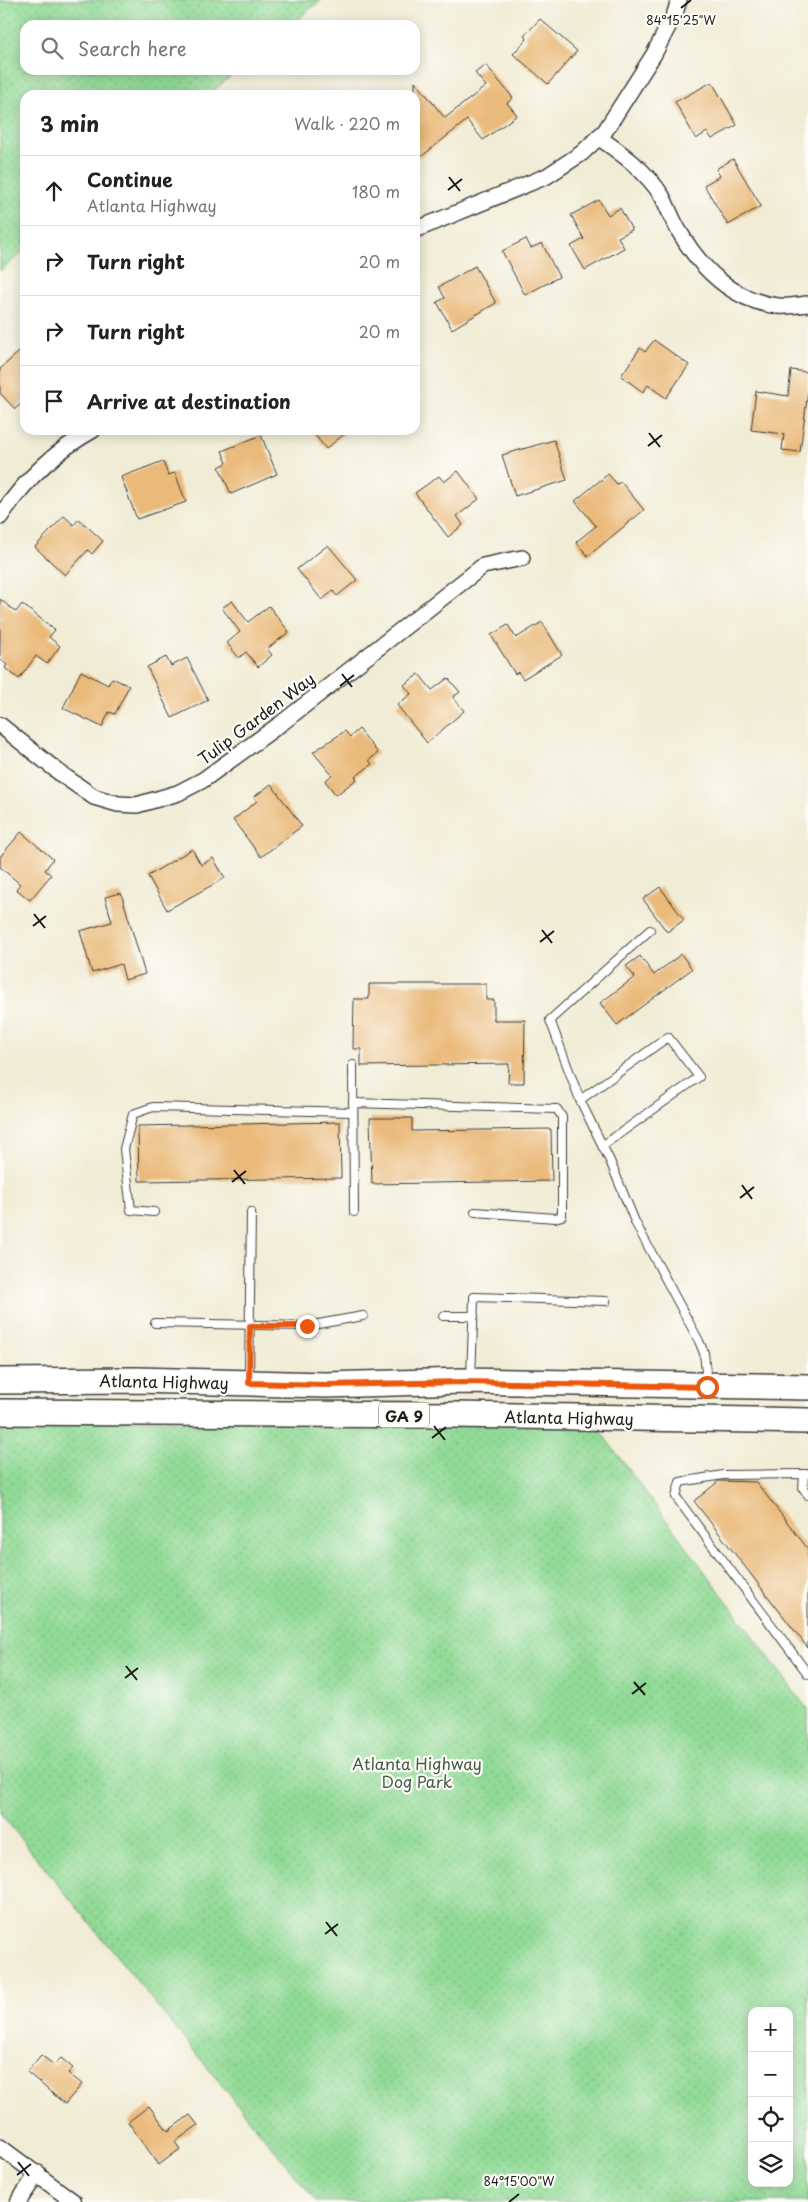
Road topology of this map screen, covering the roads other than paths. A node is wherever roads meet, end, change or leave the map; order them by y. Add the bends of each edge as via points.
1 (679, 0) edge
2 (598, 137) junction
3 (420, 228) edge
4 (808, 304) edge
5 (84, 435) edge
6 (0, 517) edge
7 (522, 558) dead end
8 (0, 725) edge
9 (650, 930) dead end
10 (353, 1064) dead end
11 (580, 1100) junction
12 (353, 1108) junction
13 (602, 1146) junction
14 (154, 1212) dead end
15 (251, 1212) dead end
16 (354, 1212) dead end
17 (475, 1212) dead end
18 (606, 1301) dead end
19 (363, 1316) dead end
20 (443, 1316) dead end
21 (474, 1316) junction
22 (155, 1323) dead end
23 (250, 1326) junction
24 (0, 1381) edge
25 (471, 1382) junction
26 (249, 1383) junction
27 (707, 1387) junction
28 (808, 1387) edge
29 (0, 1412) edge
30 (808, 1421) edge
31 (806, 1474) edge
32 (808, 1495) edge
33 (808, 1674) edge
34 (0, 2147) edge
35 (38, 2174) junction
36 (18, 2202) edge
37 (74, 2202) edge

1 - 2 street via 654,54
2 - 3 street via 582,153 547,176
2 - 4 street via 631,159 661,196 696,258 720,283 750,300 779,306
5 - 6 street via 47,462
7 - 8 street, Tulip Garden Way via 483,566 283,722 202,780 169,795 137,805 94,797
9 - 11 lane via 550,1020
10 - 12 lane
11 - 13 lane
11 - 13 lane via 668,1037 699,1077
12 - 14 lane via 153,1107 133,1114 124,1149 131,1210
12 - 16 lane
12 - 17 lane via 557,1109 562,1116 562,1216
13 - 27 lane via 636,1224 699,1340 704,1353
15 - 23 lane
18 - 21 lane via 474,1299
19 - 23 lane via 307,1326
20 - 21 lane
21 - 25 lane
22 - 23 lane
23 - 26 lane
24 - 26 main road, Atlanta Highway / GA 9
25 - 26 main road, Atlanta Highway / GA 9
25 - 27 main road, Atlanta Highway / GA 9
27 - 28 main road, Atlanta Highway / GA 9
29 - 30 main road, Atlanta Highway / GA 9
31 - 32 lane via 803,1488
31 - 33 lane via 723,1475 680,1482 676,1497
34 - 35 street
35 - 36 street
35 - 37 street

